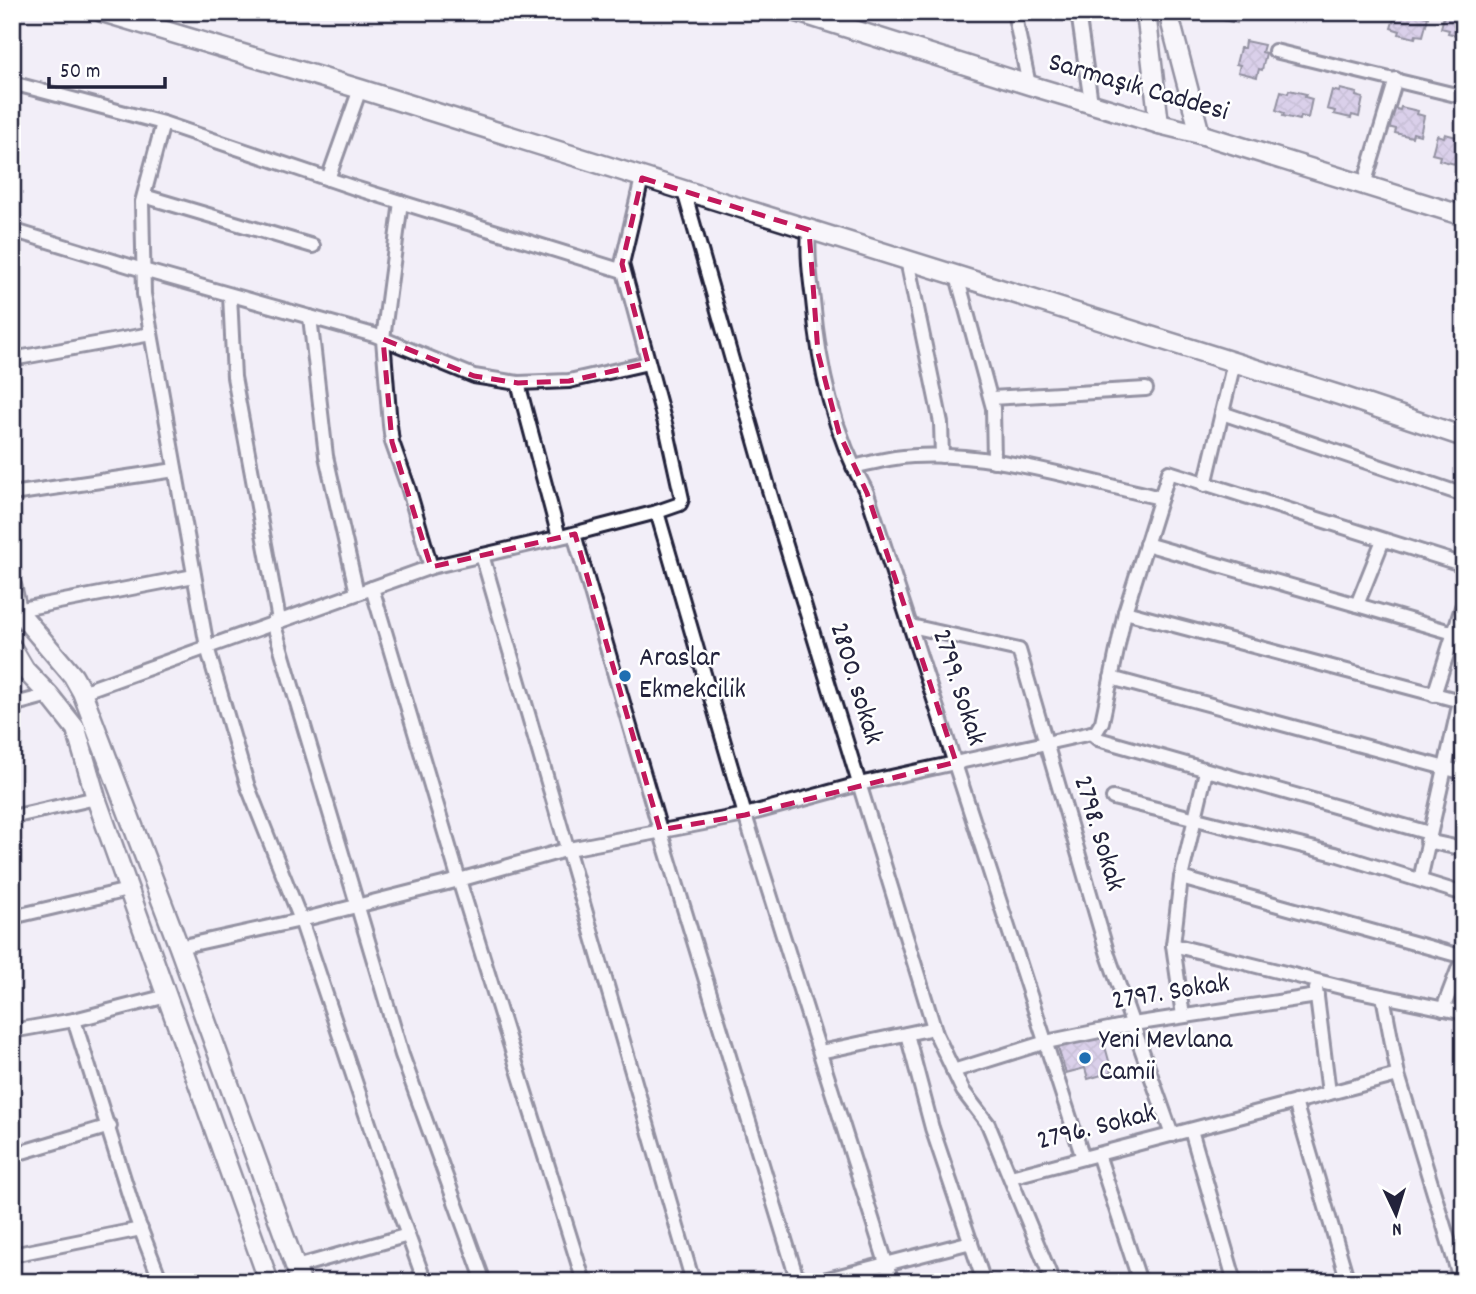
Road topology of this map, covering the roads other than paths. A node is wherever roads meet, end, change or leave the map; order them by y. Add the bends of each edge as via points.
1 (102, 12) edge
2 (797, 12) edge
3 (1014, 12) edge
4 (1078, 12) edge
5 (1146, 12) edge
6 (1168, 12) edge
7 (1275, 51) dead end
8 (1396, 79) junction
9 (12, 83) edge
10 (1029, 85) junction
11 (360, 89) junction
12 (1464, 97) edge
13 (1091, 103) junction
14 (163, 123) junction
15 (1159, 124) junction
16 (1200, 134) junction
17 (328, 178) junction
18 (642, 178) junction
19 (1364, 185) junction
20 (684, 191) junction
21 (144, 196) junction
22 (401, 202) junction
23 (1464, 216) edge
24 (12, 230) edge
25 (809, 230) junction
26 (313, 246) dead end
27 (907, 260) junction
28 (143, 270) junction
29 (623, 271) junction
30 (957, 276) junction
31 (230, 295) junction
32 (310, 317) junction
33 (151, 334) junction
34 (383, 339) junction
35 (12, 359) edge
36 (1234, 362) junction
37 (648, 363) junction
38 (518, 383) junction
39 (1146, 389) dead end
40 (991, 398) junction
41 (1222, 413) junction
42 (1464, 437) edge
43 (942, 456) junction
44 (994, 461) junction
45 (853, 467) junction
46 (175, 470) junction
47 (1205, 485) junction
48 (12, 494) edge
49 (1464, 495) edge
50 (1161, 498) junction
51 (657, 512) junction
52 (574, 534) junction
53 (559, 537) junction
54 (1383, 540) junction
55 (1146, 544) junction
56 (482, 555) junction
57 (1464, 565) edge
58 (430, 567) junction
59 (194, 576) junction
60 (12, 587) edge
61 (372, 587) junction
62 (357, 593) junction
63 (1464, 601) edge
64 (1357, 605) junction
65 (17, 610) junction
66 (1125, 612) junction
67 (276, 621) junction
68 (911, 626) junction
69 (1454, 633) junction
70 (207, 647) junction
71 (12, 649) edge
72 (1111, 678) junction
73 (82, 692) junction
74 (49, 695) junction
75 (1434, 695) junction
76 (1462, 702) edge
77 (12, 705) edge
78 (1091, 733) junction
79 (1045, 743) junction
80 (956, 762) junction
81 (1444, 769) junction
82 (1206, 771) junction
83 (1464, 774) edge
84 (859, 784) junction
85 (96, 798) junction
86 (1113, 798) dead end
87 (745, 815) junction
88 (12, 817) edge
89 (1195, 820) junction
90 (660, 830) junction
91 (1428, 837) junction
92 (569, 849) junction
93 (1464, 849) edge
94 (1181, 878) junction
95 (459, 880) junction
96 (1420, 880) junction
97 (128, 890) junction
98 (1464, 894) edge
99 (356, 905) junction
100 (12, 917) edge
101 (301, 920) junction
102 (1173, 945) junction
103 (179, 947) junction
104 (1463, 956) edge
105 (1315, 981) junction
106 (167, 996) junction
107 (1317, 996) junction
108 (1382, 996) junction
109 (1443, 1009) junction
110 (1464, 1013) edge
111 (1183, 1016) junction
112 (74, 1020) junction
113 (1133, 1024) junction
114 (934, 1028) junction
115 (12, 1031) edge
116 (907, 1034) junction
117 (1046, 1042) junction
118 (820, 1052) junction
119 (953, 1071) junction
120 (1398, 1075) junction
121 (1329, 1093) junction
122 (1295, 1102) junction
123 (110, 1126) junction
124 (1191, 1130) junction
125 (1172, 1135) junction
126 (1098, 1154) junction
127 (12, 1155) edge
128 (1083, 1158) junction
129 (1011, 1177) junction
130 (141, 1229) junction
131 (408, 1235) junction
132 (971, 1242) junction
133 (12, 1255) edge
134 (886, 1264) junction
135 (298, 1274) edge
136 (267, 1281) edge
137 (161, 1282) edge
138 (425, 1282) edge
139 (484, 1282) edge
140 (584, 1282) edge
141 (693, 1282) edge
142 (798, 1282) edge
143 (816, 1282) edge
144 (892, 1282) edge
145 (984, 1282) edge
146 (1053, 1282) edge
147 (1140, 1282) edge
148 (1235, 1282) edge
149 (1348, 1282) edge
150 (1461, 1282) edge

1 - 11 main road
2 - 10 main road, Sarmaşık Caddesi
3 - 10 street
4 - 13 street
5 - 15 main road
6 - 16 main road
7 - 8 street
8 - 12 street
8 - 19 street
9 - 14 street
10 - 13 main road, Sarmaşık Caddesi
11 - 17 street
11 - 18 main road
13 - 15 main road, Sarmaşık Caddesi
14 - 17 street
14 - 21 street
15 - 16 main road, Sarmaşık Caddesi
16 - 19 main road, Sarmaşık Caddesi
17 - 22 street
18 - 20 main road
18 - 29 street
19 - 23 main road, Sarmaşık Caddesi
20 - 25 main road
20 - 84 street, 2800. sokak via 741,397
21 - 26 street
21 - 28 street
22 - 29 street
22 - 34 street
24 - 28 street
25 - 27 main road
25 - 45 street, 2799. Sokak via 818,353
27 - 30 main road
27 - 43 street via 941,423
28 - 31 street
28 - 33 street
29 - 37 street
30 - 36 main road
30 - 40 street
31 - 32 street
31 - 67 street via 234,377
32 - 34 street
32 - 62 street via 326,456
33 - 35 street
33 - 46 street
34 - 38 street via 474,376
34 - 58 street via 392,442
36 - 41 street
36 - 42 main road
37 - 38 street via 569,381
37 - 51 street via 682,499 680,504
38 - 53 street
39 - 40 street
40 - 44 street
41 - 47 street
41 - 49 street
43 - 44 street
43 - 45 street via 895,458
44 - 50 street
45 - 68 street, 2799. Sokak via 867,493
46 - 48 street
46 - 59 street
47 - 50 street via 1169,472
47 - 54 street
50 - 55 street
51 - 52 street
51 - 87 street
52 - 53 street
52 - 90 street
53 - 56 street
54 - 57 street
54 - 64 street
55 - 64 street
55 - 66 street
56 - 58 street
56 - 92 street
58 - 61 street
59 - 65 street
59 - 70 street
60 - 65 main road
61 - 62 street
61 - 95 street
62 - 67 street
63 - 69 street
64 - 69 street
65 - 73 main road
66 - 72 street
66 - 75 street
67 - 70 street
67 - 99 street
68 - 79 street, 2798. Sokak via 1019,650
68 - 80 street, 2799. Sokak
69 - 75 street
70 - 73 street
70 - 101 street via 248,787
71 - 74 main road
72 - 78 street via 1102,722
72 - 81 street
73 - 103 main road
74 - 77 street
74 - 85 main road via 76,729
75 - 76 street
76 - 81 street
78 - 79 street
78 - 82 street via 1098,739
79 - 80 street
79 - 113 street, 2798. Sokak
80 - 84 street
80 - 117 street, 2799. Sokak
81 - 83 street
81 - 91 street
82 - 89 street
82 - 91 street
84 - 87 street
84 - 114 street, 2800. sokak
85 - 88 street
85 - 97 main road
86 - 89 street
87 - 90 street
87 - 118 street
89 - 94 street
89 - 96 street
90 - 92 street
90 - 142 street
91 - 93 street
91 - 96 street
92 - 95 street
92 - 141 street
94 - 102 street
94 - 104 street
95 - 99 street
95 - 140 street
96 - 98 street
97 - 100 street
97 - 106 main road
99 - 101 street
99 - 139 street via 402,1055
101 - 103 street
101 - 131 street
102 - 105 street
102 - 111 street
103 - 135 main road
104 - 109 street
105 - 107 street
105 - 108 street
106 - 112 street
106 - 136 main road
107 - 111 street, 2797. Sokak
107 - 121 street
108 - 109 street
108 - 120 street
109 - 110 street
111 - 113 street, 2797. Sokak
112 - 115 street
112 - 123 street
113 - 117 street, 2797. Sokak
113 - 125 street, 2798. Sokak
114 - 116 street
114 - 119 street, 2800. sokak
116 - 118 street
116 - 132 street via 932,1128
117 - 119 street, 2797. Sokak
117 - 128 street, 2799. Sokak
118 - 134 street
119 - 129 street, 2800. sokak via 988,1124
120 - 121 street, 2796. Sokak
120 - 150 street
121 - 122 street, 2796. Sokak
122 - 124 street, 2796. Sokak
122 - 149 street
123 - 127 street
123 - 130 street
124 - 125 street, 2796. Sokak
124 - 148 street
125 - 126 street, 2796. Sokak
126 - 128 street, 2796. Sokak
126 - 147 street
128 - 129 street, 2796. Sokak
129 - 146 street, 2800. sokak
130 - 133 street
130 - 137 street
131 - 135 street
131 - 138 street
132 - 134 street
132 - 145 street
134 - 143 street
134 - 144 street

